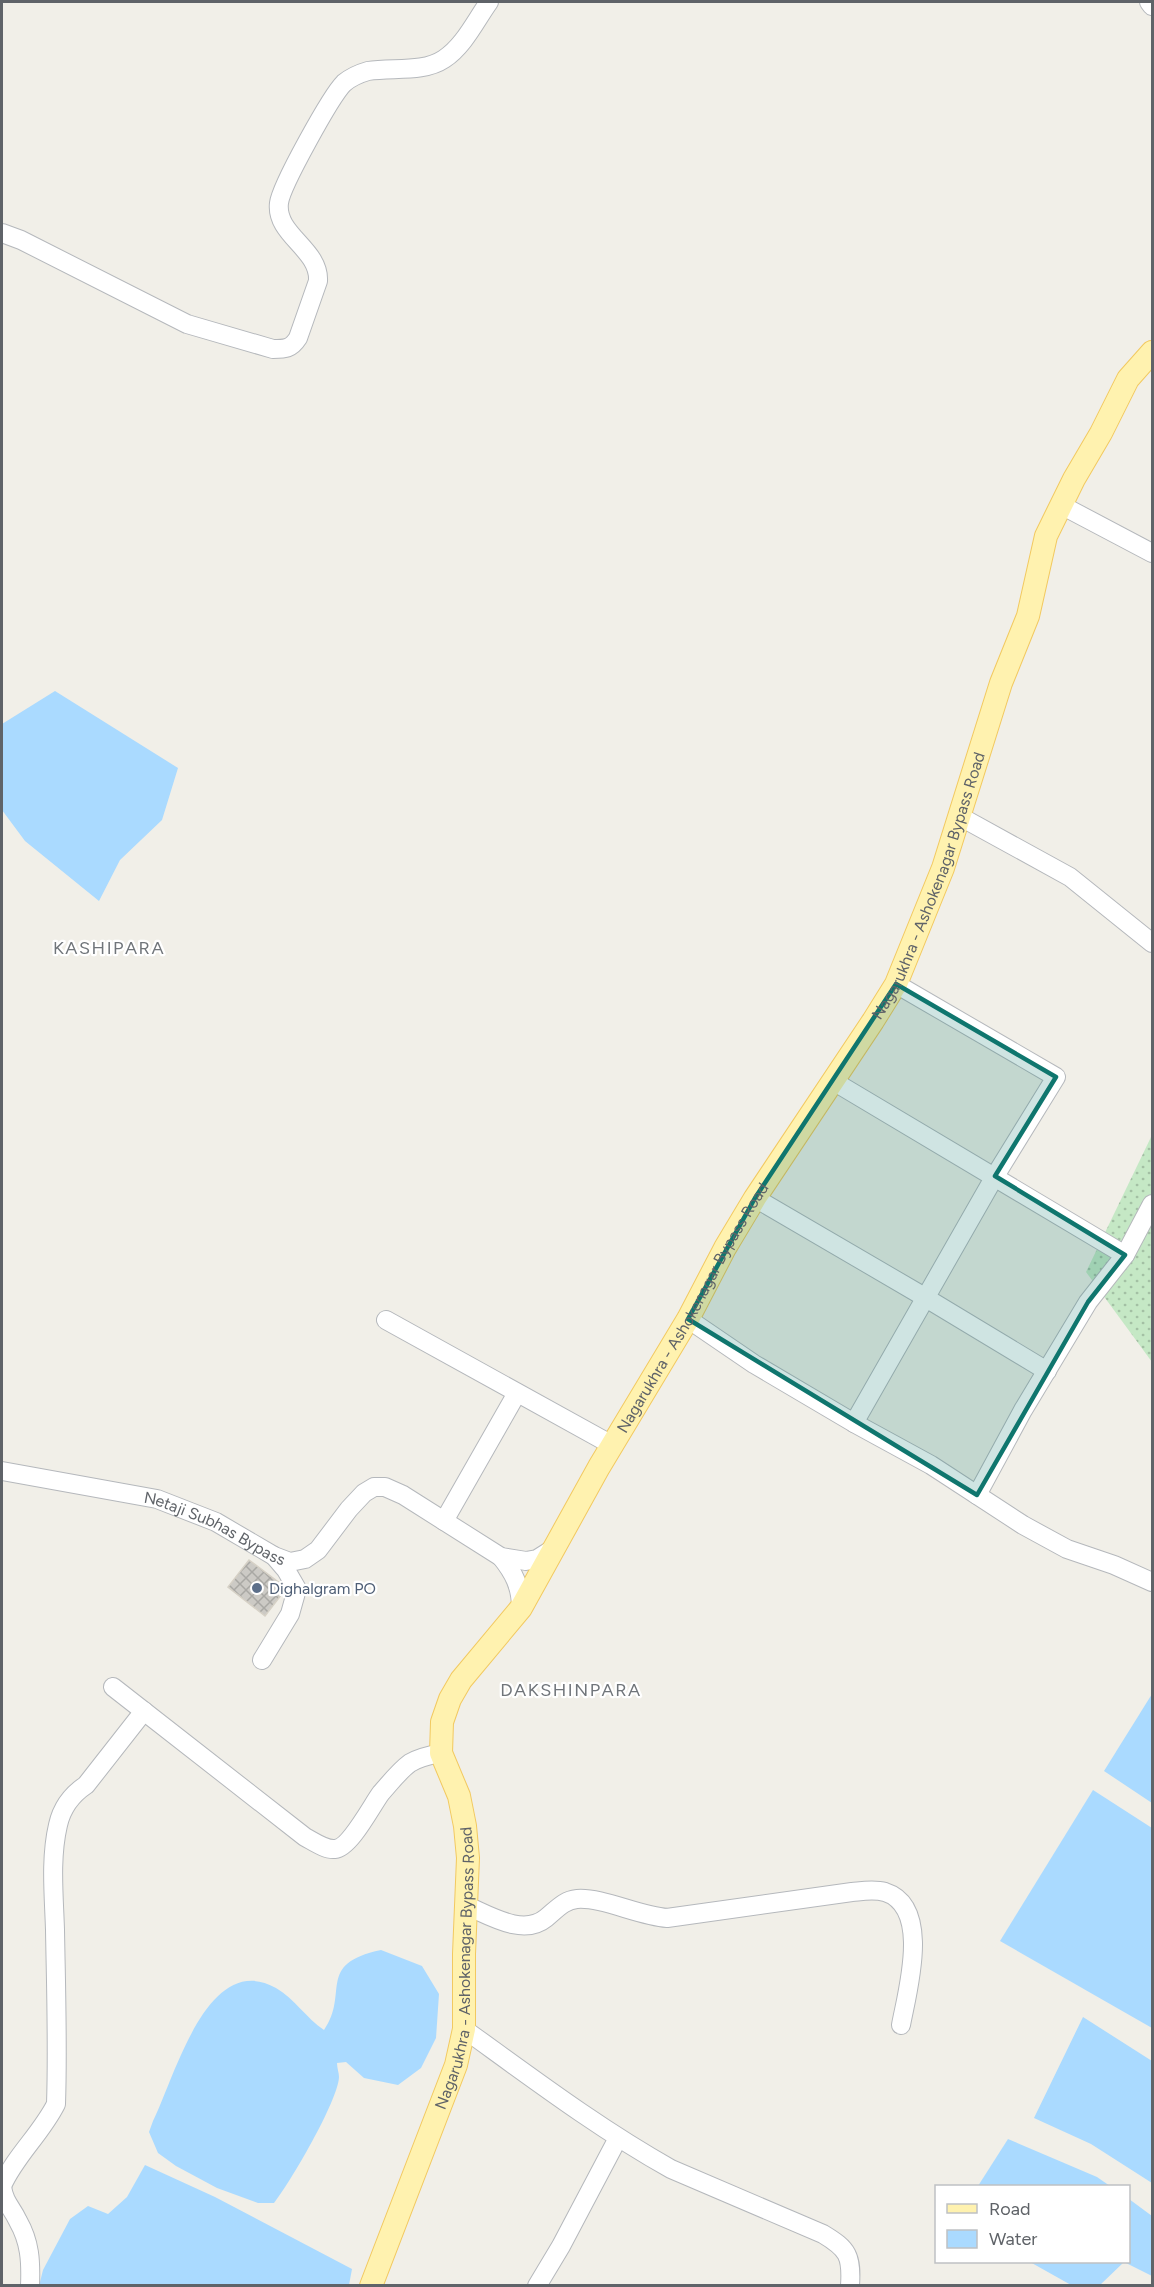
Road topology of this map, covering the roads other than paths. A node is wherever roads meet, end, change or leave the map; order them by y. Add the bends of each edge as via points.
1 (489, 2) edge
2 (1149, 2) edge
3 (1152, 6) edge
4 (2, 233) edge
5 (1152, 352) edge
6 (1061, 505) junction
7 (1152, 553) edge
8 (959, 816) junction
9 (1152, 943) edge
10 (896, 984) junction
11 (833, 1081) junction
12 (995, 1176) junction
13 (755, 1198) junction
14 (1152, 1204) edge
15 (1125, 1255) junction
16 (926, 1298) junction
17 (688, 1319) junction
18 (386, 1320) dead end
19 (1047, 1371) junction
20 (517, 1393) junction
21 (854, 1423) junction
22 (612, 1445) junction
23 (2, 1471) edge
24 (977, 1495) junction
25 (444, 1521) junction
26 (556, 1547) junction
27 (274, 1556) junction
28 (501, 1557) junction
29 (1152, 1581) edge
30 (521, 1608) junction
31 (262, 1660) dead end
32 (113, 1687) dead end
33 (144, 1711) junction
34 (441, 1753) junction
35 (465, 1905) junction
36 (901, 2025) dead end
37 (464, 2029) junction
38 (618, 2138) junction
39 (2, 2187) edge
40 (30, 2286) edge
41 (371, 2286) edge
42 (537, 2286) edge
43 (850, 2286) edge

1 - 4 street via 461,43 444,59 430,65 367,71 344,83 298,159 284,187 279,211 282,222 312,257 319,273 293,346 273,349 188,324
2 - 3 street
5 - 6 main road, Nagarukhra - Ashokenagar Bypass Road via 1128,379
6 - 7 street
6 - 8 main road, Nagarukhra - Ashokenagar Bypass Road via 1046,536 1028,616 1001,683
8 - 9 street via 1070,877
8 - 10 main road, Nagarukhra - Ashokenagar Bypass Road via 939,878
10 - 11 main road, Nagarukhra - Ashokenagar Bypass Road
10 - 12 street via 1056,1077
11 - 12 street
11 - 13 main road, Nagarukhra - Ashokenagar Bypass Road
12 - 15 street
12 - 16 street
13 - 16 street
13 - 17 main road, Nagarukhra - Ashokenagar Bypass Road
14 - 15 street
15 - 19 street via 1088,1302
16 - 19 street
16 - 21 street
17 - 21 street via 754,1364
17 - 22 main road, Nagarukhra - Ashokenagar Bypass Road
18 - 20 street
19 - 24 street
20 - 22 street
20 - 25 street
21 - 24 street
22 - 26 main road, Nagarukhra - Ashokenagar Bypass Road
23 - 27 street, Netaji Subhas Bypass via 157,1499 216,1522
24 - 29 street via 1067,1549
25 - 27 street, Netaji Subhas Bypass via 403,1495 374,1487 364,1493 318,1550 305,1559 290,1562
25 - 28 street, Netaji Subhas Bypass
26 - 28 street, Netaji Subhas Bypass via 526,1561
26 - 30 main road, Nagarukhra - Ashokenagar Bypass Road
27 - 31 street via 297,1589 290,1614
28 - 30 street via 515,1575
30 - 34 main road, Nagarukhra - Ashokenagar Bypass Road via 461,1680 450,1699 442,1722
32 - 33 street
33 - 34 street via 305,1837 335,1849 344,1845 403,1769 422,1757
33 - 39 street via 86,1785 73,1794 58,1824 54,1870 56,2104
34 - 35 main road, Nagarukhra - Ashokenagar Bypass Road via 459,1796 465,1826
35 - 36 street via 529,1926 576,1899 667,1918 852,1892 887,1892 897,1899 914,1930
35 - 37 main road, Nagarukhra - Ashokenagar Bypass Road
37 - 38 street
37 - 41 main road, Nagarukhra - Ashokenagar Bypass Road via 456,2065
38 - 42 street
38 - 43 street via 671,2169 836,2242 846,2251 851,2265
39 - 40 street via 4,2201 26,2235 32,2259

